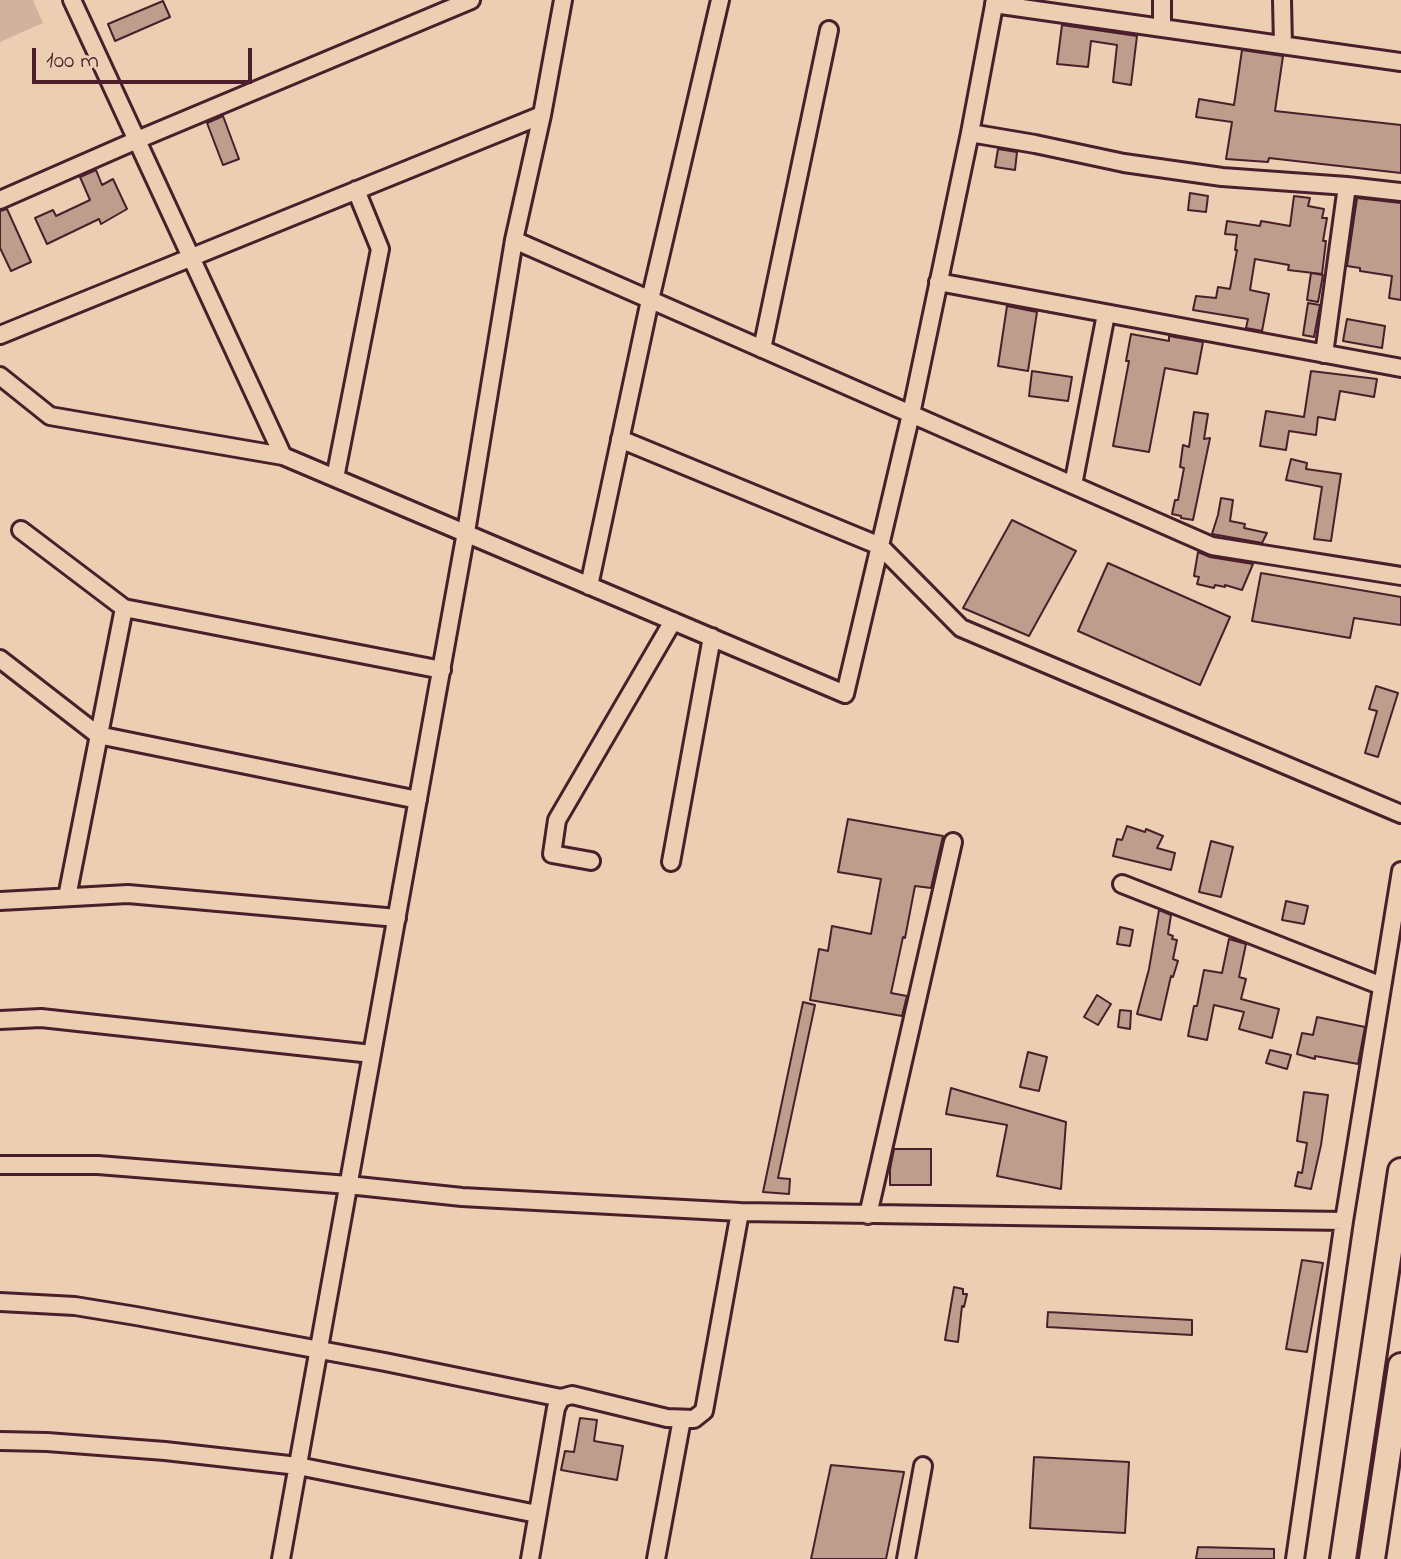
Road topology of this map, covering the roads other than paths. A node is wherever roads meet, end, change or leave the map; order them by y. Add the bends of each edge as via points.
1 (72, 0) edge
2 (471, 0) edge
3 (563, 0) edge
4 (720, 0) edge
5 (1162, 0) edge
6 (1282, 0) edge
7 (995, 2) edge
8 (1162, 28) junction
9 (829, 30) dead end
10 (1283, 45) junction
11 (1401, 62) edge
12 (542, 115) junction
13 (970, 133) junction
14 (137, 140) junction
15 (1347, 186) junction
16 (356, 190) junction
17 (1401, 192) edge
18 (0, 200) edge
19 (514, 240) junction
20 (191, 257) junction
21 (938, 282) junction
22 (650, 300) junction
23 (1106, 314) junction
24 (0, 335) edge
25 (762, 349) junction
26 (1324, 354) junction
27 (1401, 368) edge
28 (0, 376) edge
29 (911, 414) junction
30 (620, 439) junction
31 (283, 456) junction
32 (335, 478) junction
33 (1073, 485) junction
34 (21, 530) dead end
35 (466, 532) junction
36 (880, 546) junction
37 (1401, 576) edge
38 (589, 586) junction
39 (124, 608) junction
40 (673, 621) junction
41 (712, 637) junction
42 (0, 659) edge
43 (442, 670) junction
44 (98, 735) junction
45 (418, 800) junction
46 (1401, 814) edge
47 (953, 842) dead end
48 (591, 861) dead end
49 (671, 862) dead end
50 (1401, 871) edge
51 (1122, 884) dead end
52 (67, 897) junction
53 (0, 901) edge
54 (397, 918) junction
55 (1382, 986) junction
56 (0, 1020) edge
57 (372, 1054) junction
58 (0, 1165) edge
59 (1401, 1171) edge
60 (348, 1185) junction
61 (740, 1212) junction
62 (868, 1215) junction
63 (1344, 1221) junction
64 (0, 1302) edge
65 (319, 1350) junction
66 (1401, 1366) edge
67 (561, 1398) junction
68 (682, 1419) junction
69 (0, 1441) edge
70 (298, 1466) junction
71 (923, 1466) dead end
72 (537, 1514) junction
73 (281, 1559) edge
74 (530, 1559) edge
75 (656, 1559) edge
76 (906, 1559) edge
77 (1295, 1559) edge
78 (1343, 1559) edge
79 (1372, 1559) edge

1 - 14 street
2 - 14 street
3 - 12 street
4 - 22 street
5 - 8 street
6 - 10 street
7 - 8 street
7 - 13 street
8 - 10 street
9 - 25 street
10 - 11 street
12 - 16 street
12 - 19 street
13 - 15 street via 1222,177
13 - 21 street
14 - 18 street
14 - 20 street
15 - 17 street
15 - 26 street
16 - 20 street
16 - 32 street via 380,249
19 - 22 street
19 - 35 street
20 - 24 street
20 - 31 street
21 - 23 street
21 - 29 street
22 - 25 street
22 - 30 street
23 - 26 street
23 - 33 street
25 - 29 street
26 - 27 street
28 - 31 street via 50,416
29 - 33 street
29 - 36 street
30 - 36 street
30 - 38 street
31 - 32 street
32 - 35 street
33 - 37 street via 1212,546
34 - 39 street
35 - 38 street
35 - 43 street
36 - 41 street via 845,694
36 - 46 street via 961,628
38 - 40 street
39 - 43 street
39 - 44 street
40 - 41 street
40 - 48 street via 557,820 552,854
41 - 49 street
42 - 44 street
43 - 45 street
44 - 45 street
44 - 52 street
45 - 54 street
47 - 62 street
50 - 55 street
51 - 55 street
52 - 53 street
52 - 54 street via 128,894
54 - 57 street
55 - 63 street
56 - 57 street via 41,1018
57 - 60 street
58 - 60 street via 98,1165
59 - 78 highway
60 - 61 street via 462,1197
60 - 65 street
61 - 62 street
61 - 68 street via 704,1411 694,1419
62 - 63 street
63 - 77 street
64 - 65 street via 75,1306
65 - 67 street
65 - 70 street
66 - 79 highway
67 - 68 street via 572,1395
67 - 72 street
68 - 75 street
69 - 70 street
70 - 72 street
70 - 73 street
71 - 76 street
72 - 74 street

